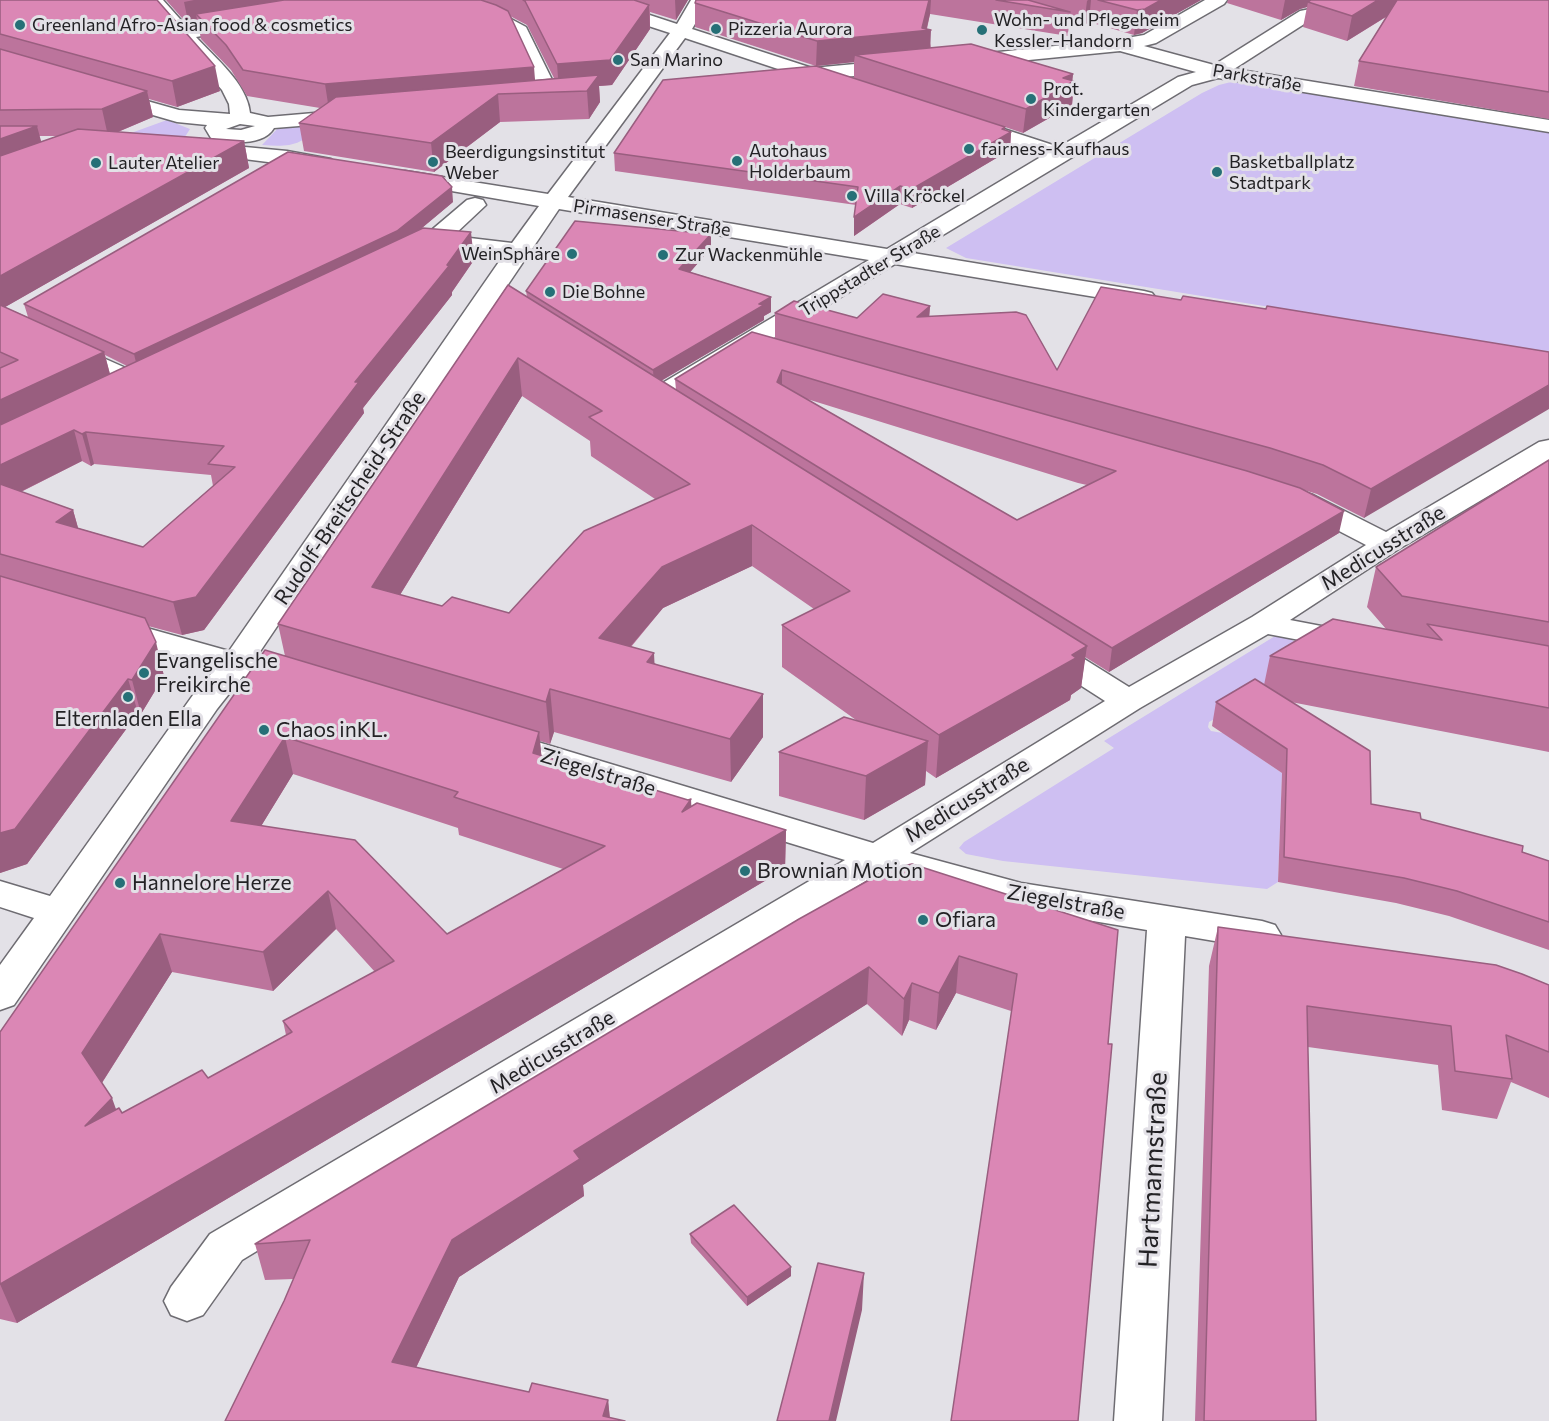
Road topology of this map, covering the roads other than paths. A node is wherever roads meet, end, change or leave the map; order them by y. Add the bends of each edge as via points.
1 (153, 0) edge
2 (438, 0) edge
3 (587, 0) edge
4 (700, 0) edge
5 (1218, 0) edge
6 (1410, 0) edge
7 (263, 21) edge
8 (681, 31) junction
9 (1080, 32) dead end
10 (184, 34) junction
11 (1121, 45) junction
12 (951, 62) edge
13 (916, 65) edge
14 (1217, 72) junction
15 (812, 74) junction
16 (766, 78) edge
17 (663, 87) edge
18 (859, 89) edge
19 (88, 90) edge
20 (627, 90) junction
21 (573, 96) edge
22 (551, 98) junction
23 (528, 101) edge
24 (364, 115) edge
25 (948, 118) edge
26 (233, 121) junction
27 (1549, 126) edge
28 (311, 133) junction
29 (181, 148) edge
30 (1061, 154) junction
31 (287, 157) junction
32 (343, 167) edge
33 (388, 174) edge
34 (251, 178) edge
35 (553, 202) junction
36 (475, 205) dead end
37 (435, 241) junction
38 (519, 251) junction
39 (403, 256) edge
40 (893, 257) junction
41 (1168, 302) edge
42 (29, 308) edge
43 (3, 320) edge
44 (750, 343) junction
45 (783, 352) edge
46 (163, 369) edge
47 (137, 382) junction
48 (113, 394) edge
49 (654, 400) edge
50 (1549, 448) edge
51 (1275, 492) edge
52 (1387, 544) junction
53 (88, 620) edge
54 (1263, 624) junction
55 (1020, 633) edge
56 (1376, 645) edge
57 (236, 664) junction
58 (326, 690) edge
59 (1128, 701) junction
60 (466, 732) edge
61 (877, 857) junction
62 (0, 894) edge
63 (59, 912) junction
64 (1166, 920) junction
65 (1295, 940) edge
66 (0, 996) edge
67 (187, 1301) dead end
68 (1138, 1421) edge

1 - 10 street
2 - 22 street via 520,30
3 - 8 street
4 - 8 street, Rudolf-Breitscheid-Straße
5 - 11 street via 1150,39
6 - 14 street, Trippstadter Straße via 1300,10
7 - 10 street
8 - 15 street
8 - 20 street, Rudolf-Breitscheid-Straße
9 - 11 street, Parkstraße
10 - 26 street via 231,88
11 - 12 street
11 - 14 street, Parkstraße
13 - 15 street
14 - 27 street, Parkstraße
14 - 30 street, Trippstadter Straße via 1185,81
15 - 16 street
15 - 18 street
17 - 20 street
19 - 26 street via 171,115
20 - 35 street, Rudolf-Breitscheid-Straße
21 - 22 street
22 - 23 street
24 - 28 street via 341,117
25 - 30 street
26 - 28 street via 250,135 263,130 266,123
28 - 31 street
29 - 31 street
30 - 40 street, Trippstadter Straße
31 - 32 street
31 - 34 street
33 - 35 street, Pirmasenser Straße
35 - 38 street, Rudolf-Breitscheid-Straße
35 - 40 street, Pirmasenser Straße
36 - 37 street
37 - 38 street
37 - 39 street
38 - 57 street, Rudolf-Breitscheid-Straße via 500,302
40 - 41 street, Pirmasenser Straße
40 - 44 street, Trippstadter Straße
42 - 43 street
43 - 47 street
44 - 45 street
44 - 49 street, Trippstadter Straße
46 - 47 street
47 - 48 street
50 - 52 street, Medicusstraße
51 - 52 street via 1306,502
52 - 54 street, Medicusstraße
53 - 57 street
54 - 56 street
54 - 59 street, Medicusstraße
55 - 59 street
57 - 58 street
57 - 63 street, Rudolf-Breitscheid-Straße via 205,702
59 - 61 street, Medicusstraße
60 - 61 street, Ziegelstraße
61 - 64 street, Ziegelstraße via 1021,896
61 - 67 street, Medicusstraße via 226,1247
62 - 63 street
63 - 66 street, Rudolf-Breitscheid-Straße
64 - 65 street, Ziegelstraße
64 - 68 street, Hartmannstraße

